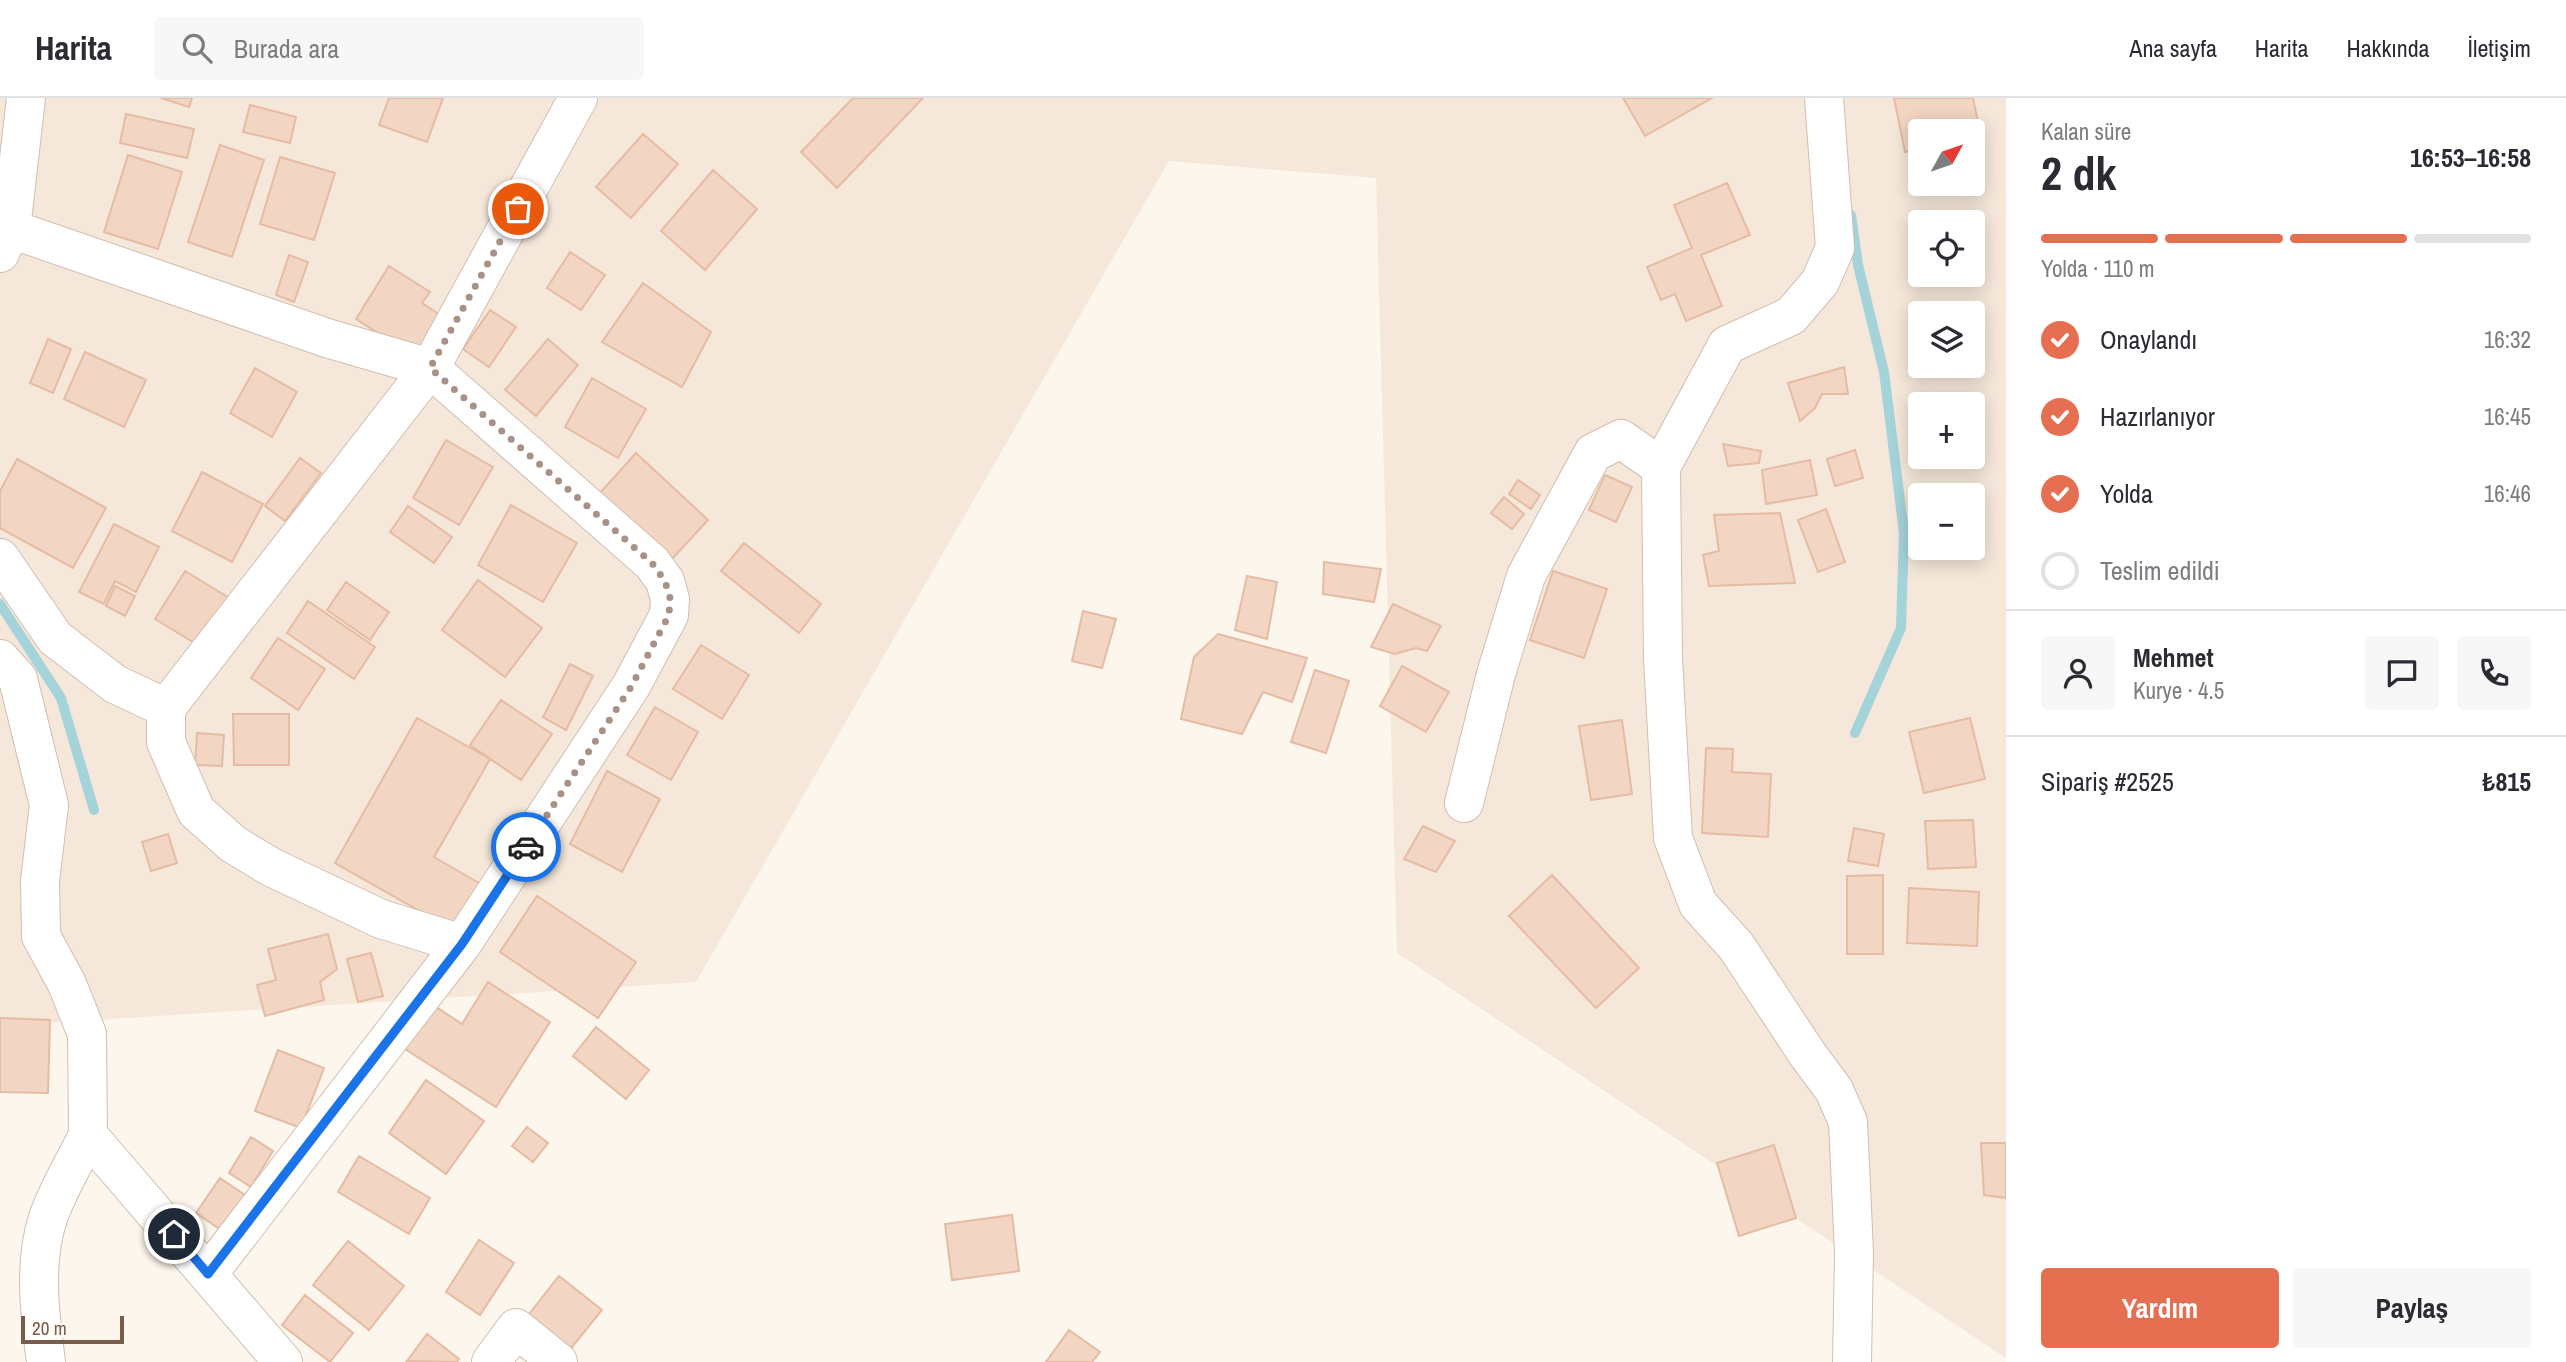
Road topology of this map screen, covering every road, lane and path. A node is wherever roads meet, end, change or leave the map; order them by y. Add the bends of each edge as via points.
1 (26, 98) edge
2 (578, 98) edge
3 (1824, 98) edge
4 (6, 241) edge
5 (430, 368) junction
6 (1661, 467) junction
7 (0, 558) edge
8 (0, 659) edge
9 (166, 708) junction
10 (1464, 803) dead end
11 (462, 944) junction
12 (88, 1135) junction
13 (208, 1274) junction
14 (46, 1362) edge
15 (283, 1362) edge
16 (491, 1362) edge
17 (558, 1362) edge
18 (1852, 1362) edge

1 - 4 street
2 - 5 street
3 - 6 street via 1835,248 1820,282 1791,316 1727,345
4 - 5 street
5 - 9 street
5 - 11 street via 652,563 670,598 669,615 631,687
6 - 10 street via 1621,439 1593,453 1526,576
6 - 18 street via 1662,659 1673,838 1698,904 1736,946 1834,1090 1848,1122 1854,1252
7 - 9 street via 55,638 115,684
8 - 12 street via 18,679 49,805 40,881 41,936 87,1034
9 - 11 street via 166,742 196,811 233,844 381,919
11 - 13 street
12 - 13 street
12 - 14 street via 48,1217 41,1254
13 - 15 street
16 - 17 street via 516,1328

